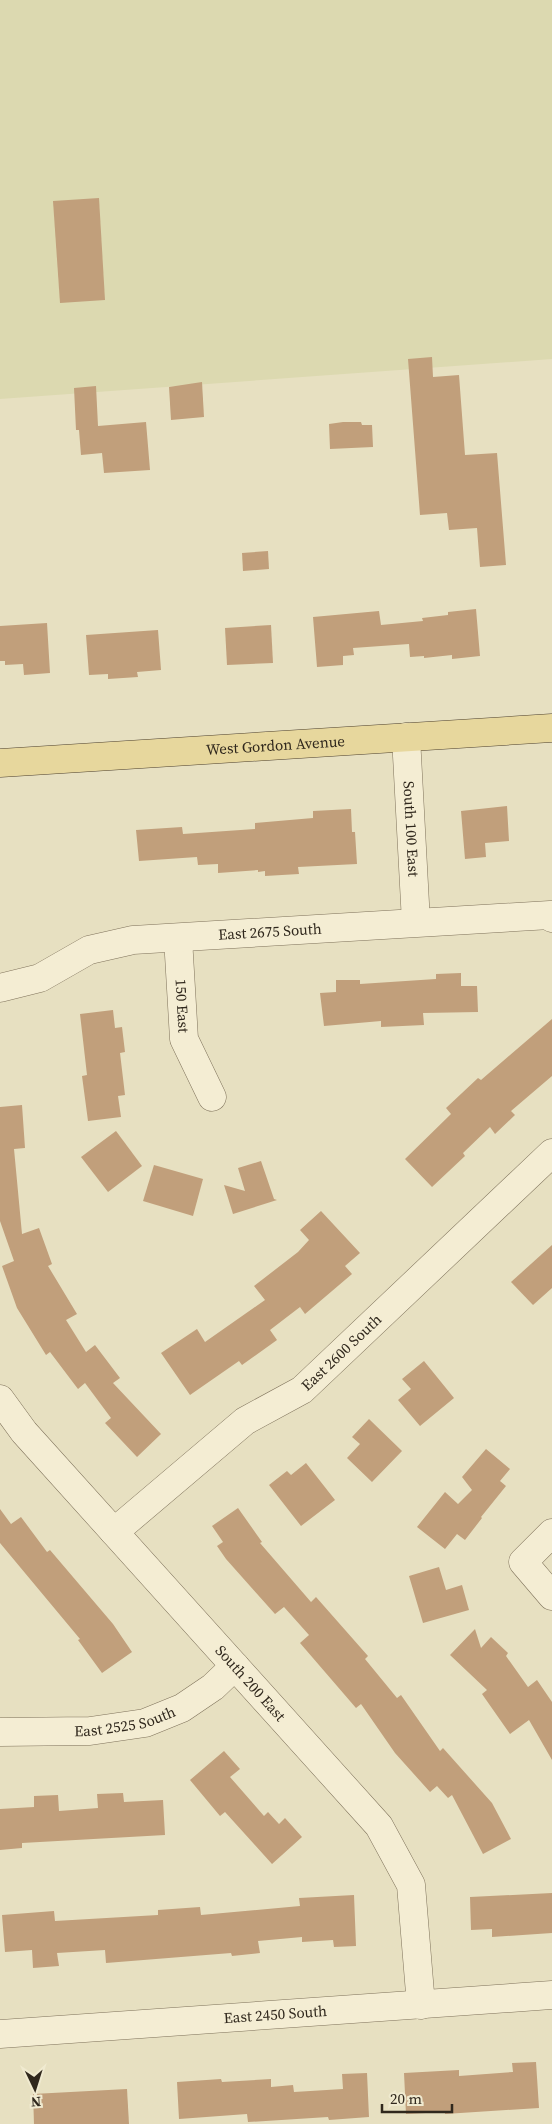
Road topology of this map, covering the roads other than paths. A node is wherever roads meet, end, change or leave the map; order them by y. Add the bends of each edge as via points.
1 (552, 728) edge
2 (406, 737) junction
3 (0, 763) edge
4 (551, 916) edge
5 (416, 922) junction
6 (178, 938) junction
7 (0, 988) edge
8 (212, 1097) dead end
9 (552, 1153) edge
10 (0, 1399) edge
11 (114, 1532) junction
12 (552, 1533) edge
13 (552, 1596) edge
14 (235, 1666) junction
15 (0, 1732) edge
16 (552, 1995) edge
17 (421, 2005) junction
18 (0, 2034) edge

1 - 2 main road, West Gordon Avenue
2 - 3 main road, West Gordon Avenue
2 - 5 street, South 100 East
4 - 5 street, East 2675 South
5 - 6 street, East 2675 South
6 - 7 street, East 2675 South via 133,940 89,950 40,978
6 - 8 street, 150 East via 184,1039
9 - 11 street, East 2600 South via 302,1390 245,1421
10 - 11 street, South 200 East via 24,1432
11 - 14 street, South 200 East
12 - 13 street via 523,1562
14 - 15 street, East 2525 South via 213,1687 182,1708 145,1723 90,1731
14 - 17 street, South 200 East via 378,1826 411,1885
16 - 17 street, East 2450 South
17 - 18 street, East 2450 South

